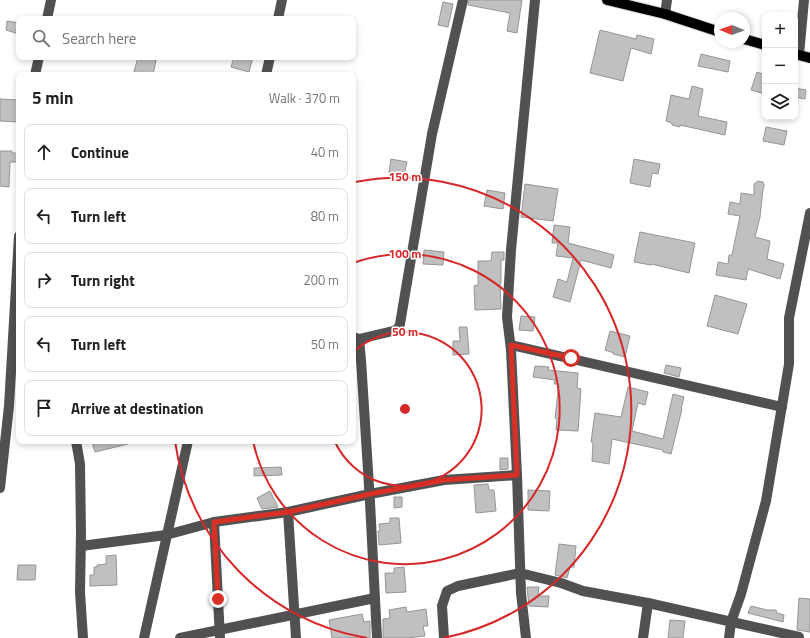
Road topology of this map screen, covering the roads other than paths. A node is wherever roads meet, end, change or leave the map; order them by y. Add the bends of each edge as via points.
1 (51, 0) edge
2 (282, 0) edge
3 (463, 0) edge
4 (535, 0) edge
5 (607, 0) edge
6 (667, 0) edge
7 (804, 0) edge
8 (665, 14) junction
9 (48, 16) edge
10 (279, 16) edge
11 (714, 30) edge
12 (750, 41) edge
13 (762, 44) edge
14 (798, 48) edge
15 (798, 54) edge
16 (810, 58) edge
17 (38, 60) edge
18 (269, 60) edge
19 (36, 72) edge
20 (267, 72) edge
21 (810, 213) edge
22 (16, 287) edge
23 (356, 338) edge
24 (511, 345) junction
25 (782, 407) junction
26 (77, 444) edge
27 (187, 444) edge
28 (517, 475) junction
29 (0, 488) edge
30 (370, 494) junction
31 (288, 512) junction
32 (214, 522) junction
33 (166, 535) junction
34 (81, 546) junction
35 (520, 573) junction
36 (375, 598) junction
37 (648, 603) junction
38 (294, 615) junction
39 (731, 622) junction
40 (220, 634) edge
41 (84, 638) edge
42 (144, 638) edge
43 (180, 638) edge
44 (296, 638) edge
45 (377, 638) edge
46 (444, 638) edge
47 (526, 638) edge
48 (643, 638) edge
49 (729, 638) edge
50 (802, 638) edge

1 - 9 street
2 - 10 street
3 - 23 street via 432,134 400,324 398,329 393,331
4 - 24 street via 506,317
5 - 8 main road
6 - 8 street
7 - 14 street
8 - 11 main road
12 - 13 main road
15 - 16 main road
17 - 19 street
18 - 20 street
21 - 25 street via 789,318 789,364
22 - 29 street via 9,406
23 - 30 street
24 - 25 street
24 - 28 street
25 - 39 street via 766,501
26 - 34 street via 80,464
27 - 33 street
28 - 30 street via 444,480
28 - 35 street
30 - 31 street
30 - 36 street
31 - 32 street
31 - 38 street
32 - 33 street
32 - 40 street
33 - 34 street
33 - 42 street
34 - 41 street via 80,592
35 - 37 street via 583,591
35 - 46 street via 458,586 447,591 442,606
35 - 47 street
36 - 38 street
36 - 45 street
37 - 39 street
37 - 48 street
38 - 40 street
38 - 44 street
39 - 49 street
39 - 50 street
40 - 43 street

